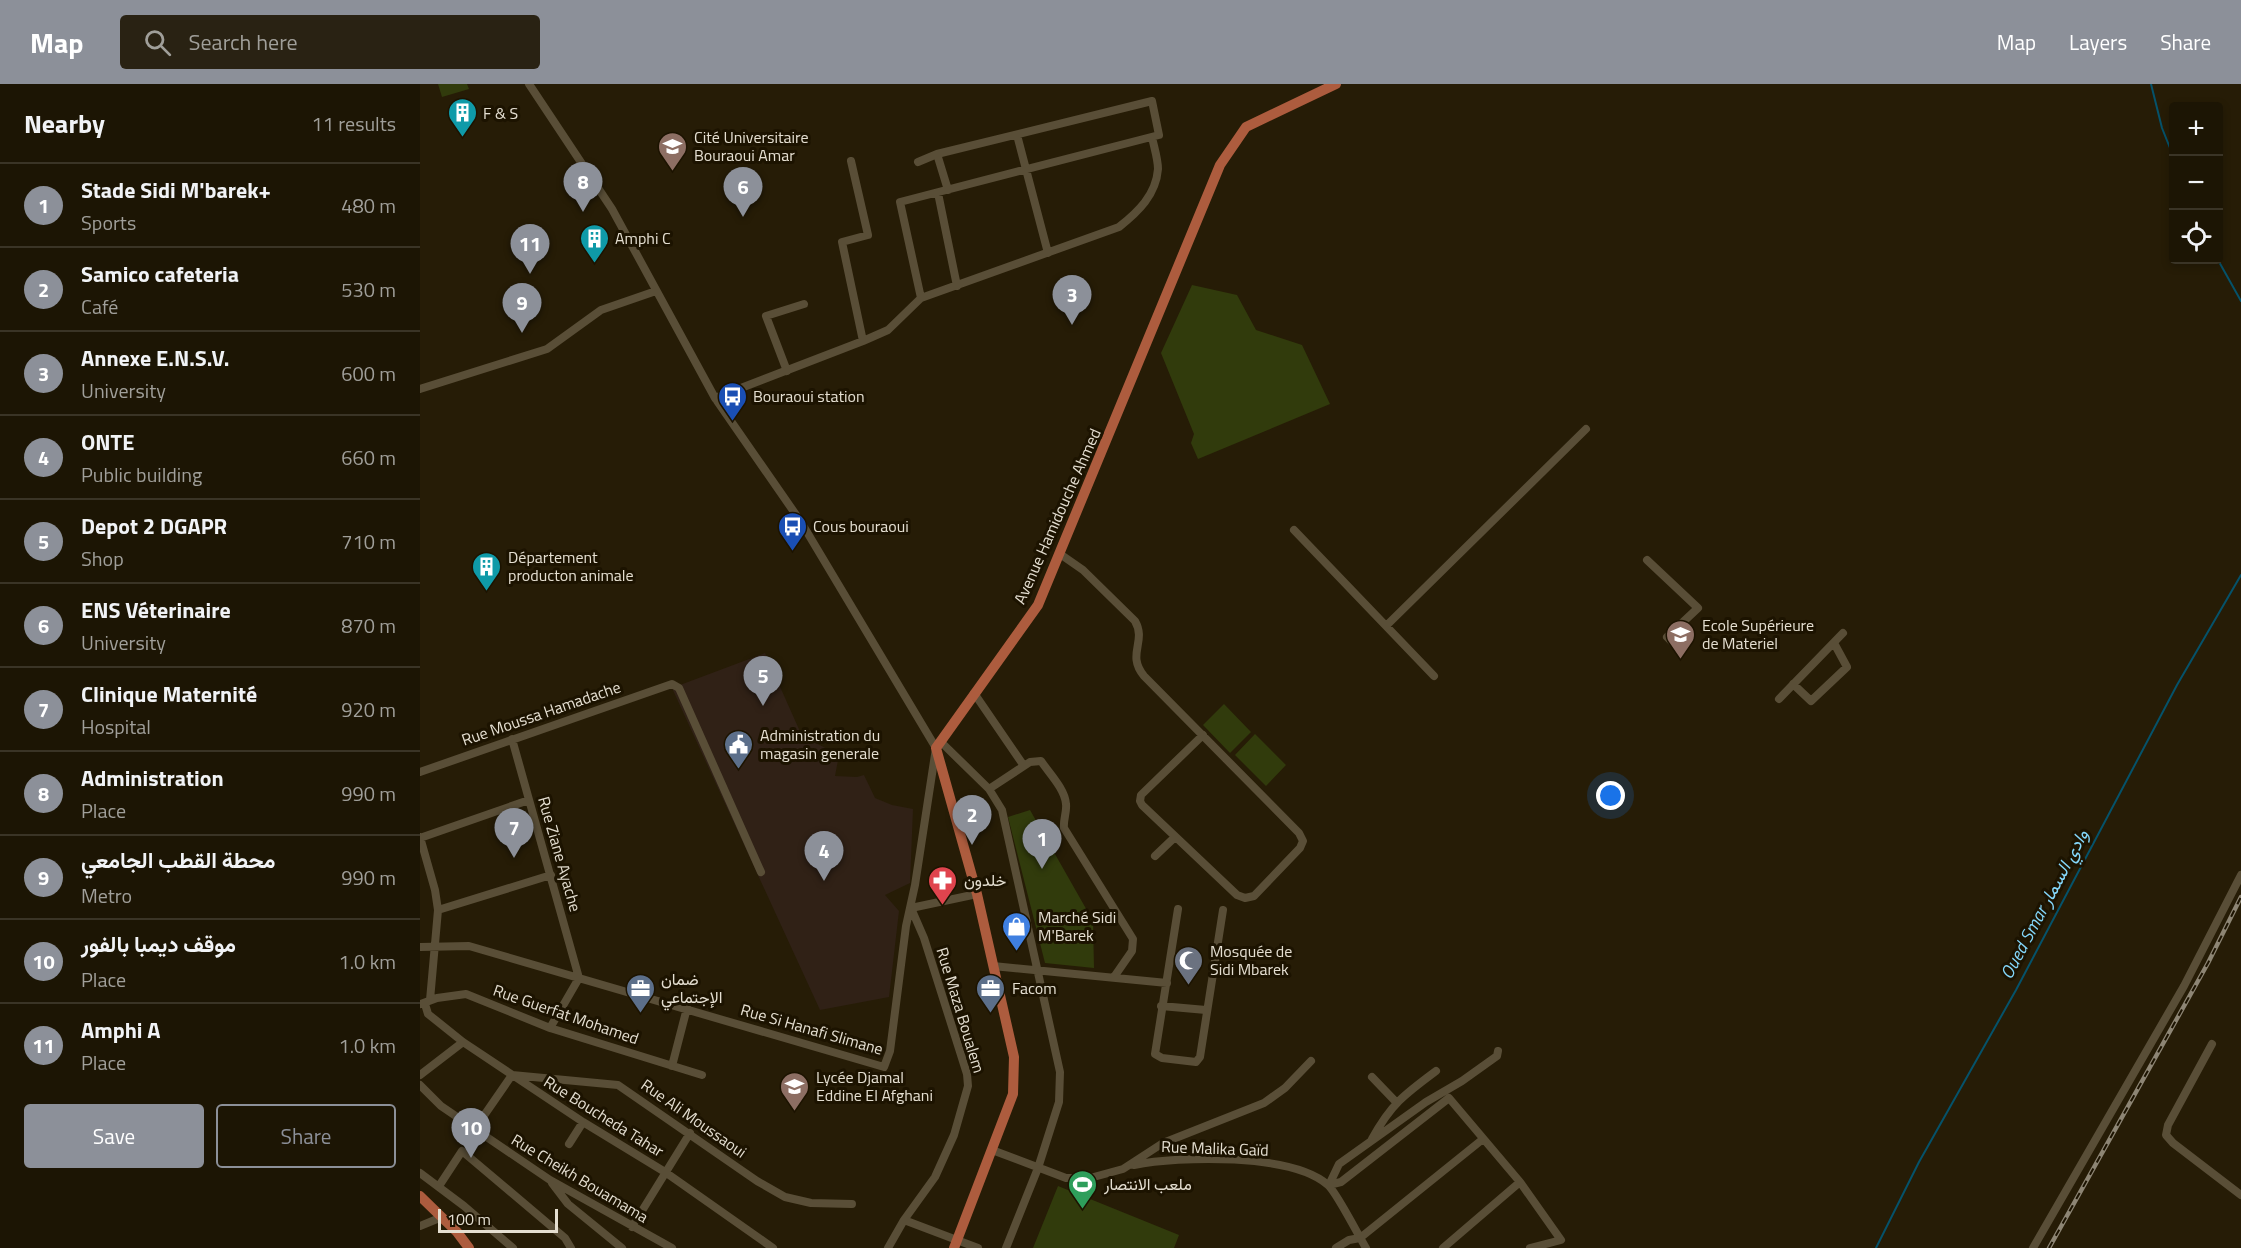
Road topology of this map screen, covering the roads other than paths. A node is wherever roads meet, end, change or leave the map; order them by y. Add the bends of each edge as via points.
1 (529, 84) edge
2 (1336, 84) edge
3 (1017, 135) junction
4 (1152, 136) junction
5 (938, 154) junction
6 (851, 161) dead end
7 (918, 162) dead end
8 (1027, 169) junction
9 (948, 189) junction
10 (938, 193) junction
11 (1048, 253) junction
12 (957, 285) junction
13 (656, 291) junction
14 (921, 298) junction
15 (804, 304) dead end
16 (863, 341) junction
17 (787, 371) junction
18 (420, 389) edge
19 (715, 398) junction
20 (1586, 429) dead end
21 (1294, 530) dead end
22 (1060, 554) junction
23 (1647, 560) dead end
24 (1386, 626) junction
25 (1843, 633) dead end
26 (1834, 643) junction
27 (1679, 649) dead end
28 (1434, 676) dead end
29 (1793, 684) junction
30 (974, 693) junction
31 (1779, 699) dead end
32 (1203, 735) junction
33 (512, 739) junction
34 (938, 745) junction
35 (1024, 766) junction
36 (420, 772) edge
37 (989, 789) junction
38 (529, 800) junction
39 (1175, 837) junction
40 (420, 838) edge
41 (1155, 856) dead end
42 (761, 872) dead end
43 (551, 875) junction
44 (2241, 875) edge
45 (977, 894) junction
46 (910, 908) junction
47 (1178, 909) dead end
48 (438, 910) junction
49 (1223, 910) dead end
50 (435, 946) junction
51 (420, 947) edge
52 (993, 966) junction
53 (1038, 970) junction
54 (1114, 977) junction
55 (579, 978) junction
56 (1167, 983) junction
57 (425, 1003) edge
58 (1161, 1006) junction
59 (687, 1008) junction
60 (1206, 1010) junction
61 (550, 1028) junction
62 (463, 1042) junction
63 (2212, 1044) dead end
64 (1498, 1051) dead end
65 (1311, 1061) dead end
66 (672, 1066) junction
67 (1436, 1071) dead end
68 (420, 1075) edge
69 (512, 1075) junction
70 (702, 1075) dead end
71 (1372, 1077) dead end
72 (420, 1084) edge
73 (1396, 1102) junction
74 (583, 1122) junction
75 (474, 1130) junction
76 (690, 1133) junction
77 (1483, 1139) junction
78 (1371, 1141) junction
79 (569, 1144) dead end
80 (992, 1150) junction
81 (1130, 1166) junction
82 (1038, 1168) junction
83 (665, 1172) junction
84 (420, 1173) edge
85 (549, 1180) junction
86 (1520, 1182) junction
87 (1329, 1185) junction
88 (439, 1186) junction
89 (2241, 1195) edge
90 (420, 1196) edge
91 (852, 1204) dead end
92 (442, 1217) junction
93 (904, 1220) junction
94 (420, 1226) edge
95 (632, 1227) junction
96 (1360, 1238) junction
97 (1562, 1240) junction
98 (956, 1244) edge
99 (469, 1248) edge
100 (513, 1248) edge
101 (571, 1248) edge
102 (622, 1248) edge
103 (672, 1248) edge
104 (773, 1248) edge
105 (888, 1248) edge
106 (978, 1248) edge
107 (1006, 1248) edge
108 (1336, 1248) edge
109 (1366, 1248) edge
110 (1443, 1248) edge
111 (1530, 1248) edge
112 (1568, 1248) edge
113 (2033, 1248) edge

1 - 13 street via 612,209
2 - 22 main road, Avenue Hamidouche Ahmed via 1246,127 1220,165
3 - 4 street via 1152,100 1159,135
3 - 5 street
3 - 8 street
4 - 8 street
4 - 11 street via 1158,169 1151,194 1138,212 1119,227
5 - 7 street
5 - 9 street
6 - 16 street via 868,235 842,242
8 - 9 street
8 - 11 street
9 - 10 street
10 - 12 street
10 - 14 street via 900,202
11 - 12 street
12 - 14 street
13 - 18 street via 601,310 547,349
13 - 19 street
14 - 16 street via 888,330
15 - 17 street via 766,316
16 - 17 street
17 - 19 street
19 - 34 street via 801,522
20 - 24 street
21 - 24 street
22 - 30 main road, Avenue Hamidouche Ahmed via 1038,605
22 - 32 street via 1083,570 1135,621 1140,639 1136,667
23 - 27 street via 1698,608 1667,637
24 - 28 street
25 - 26 street
26 - 29 street
26 - 29 street via 1847,667 1811,701
29 - 31 street
30 - 34 main road, Avenue Hamidouche Ahmed
30 - 35 street
32 - 39 street via 1141,795 1142,805
32 - 39 street via 1303,841 1254,896 1245,898
33 - 36 street, Rue Moussa Hamadache
33 - 38 street, Rue Ziane Ayache
33 - 42 street, Rue Moussa Hamadache via 672,684 679,688
34 - 37 street
34 - 45 main road
34 - 46 street, Rue Si Hanafi Slimane
35 - 37 street
35 - 54 street via 1041,761 1065,797 1064,828 1134,939 1132,951
37 - 53 street via 1002,810
38 - 40 street
38 - 43 street, Rue Ziane Ayache
39 - 41 street
40 - 48 street
43 - 48 street
43 - 55 street, Rue Ziane Ayache
44 - 113 street via 2184,986
45 - 46 street
45 - 52 main road
46 - 59 street, Rue Si Hanafi Slimane via 890,1051 884,1067
46 - 93 street, Rue Maza Boualem via 924,938 968,1080 954,1135 935,1177
47 - 56 street
48 - 50 street
49 - 60 street
50 - 51 street, Rue Si Hanafi Slimane
50 - 55 street, Rue Si Hanafi Slimane via 469,946
50 - 57 street
52 - 53 street
52 - 80 main road via 1014,1057 1013,1094
53 - 54 street
53 - 82 street via 1060,1072 1059,1102
54 - 56 street
55 - 59 street, Rue Si Hanafi Slimane
55 - 61 street
56 - 58 street
57 - 61 street, Rue Guerfat Mohamed via 466,994
57 - 62 street, Rue Boucheda Tahar via 428,1014
58 - 60 street
58 - 60 street via 1155,1054 1196,1062
59 - 66 street
61 - 66 street, Rue Guerfat Mohamed
62 - 68 street
62 - 69 street, Rue Boucheda Tahar
63 - 89 street via 2166,1135
64 - 78 street via 1497,1056 1462,1081
65 - 81 street via 1264,1103 1163,1143
66 - 70 street, Rue Guerfat Mohamed
67 - 73 street
69 - 74 street, Rue Boucheda Tahar
69 - 75 street
69 - 76 street, Rue Ali Moussaoui via 618,1085
71 - 73 street
72 - 75 street, Rue Cheikh Bouamama via 441,1106
73 - 78 street
74 - 79 street
74 - 83 street, Rue Boucheda Tahar
75 - 85 street, Rue Cheikh Bouamama
76 - 83 street
76 - 91 street, Rue Ali Moussaoui via 785,1197 811,1203
77 - 86 street
77 - 87 street via 1449,1098 1341,1182
77 - 96 street
78 - 87 street via 1339,1164
80 - 82 street
80 - 98 main road
81 - 82 street via 1090,1178 1066,1178
81 - 87 street, Rue Malika Gaïd via 1186,1159 1262,1162 1308,1173
82 - 107 street
83 - 95 street
83 - 104 street, Rue Boucheda Tahar
84 - 88 street
85 - 95 street, Rue Cheikh Bouamama
85 - 102 street via 568,1204
86 - 97 street
86 - 110 street
87 - 96 street
88 - 100 street
88 - 101 street via 462,1151 565,1238
90 - 92 main road
92 - 94 street
92 - 99 main road
93 - 98 street
93 - 105 street, Rue Maza Boualem
95 - 103 street, Rue Cheikh Bouamama
96 - 108 street
96 - 109 street
97 - 111 street
97 - 112 street
98 - 106 street

